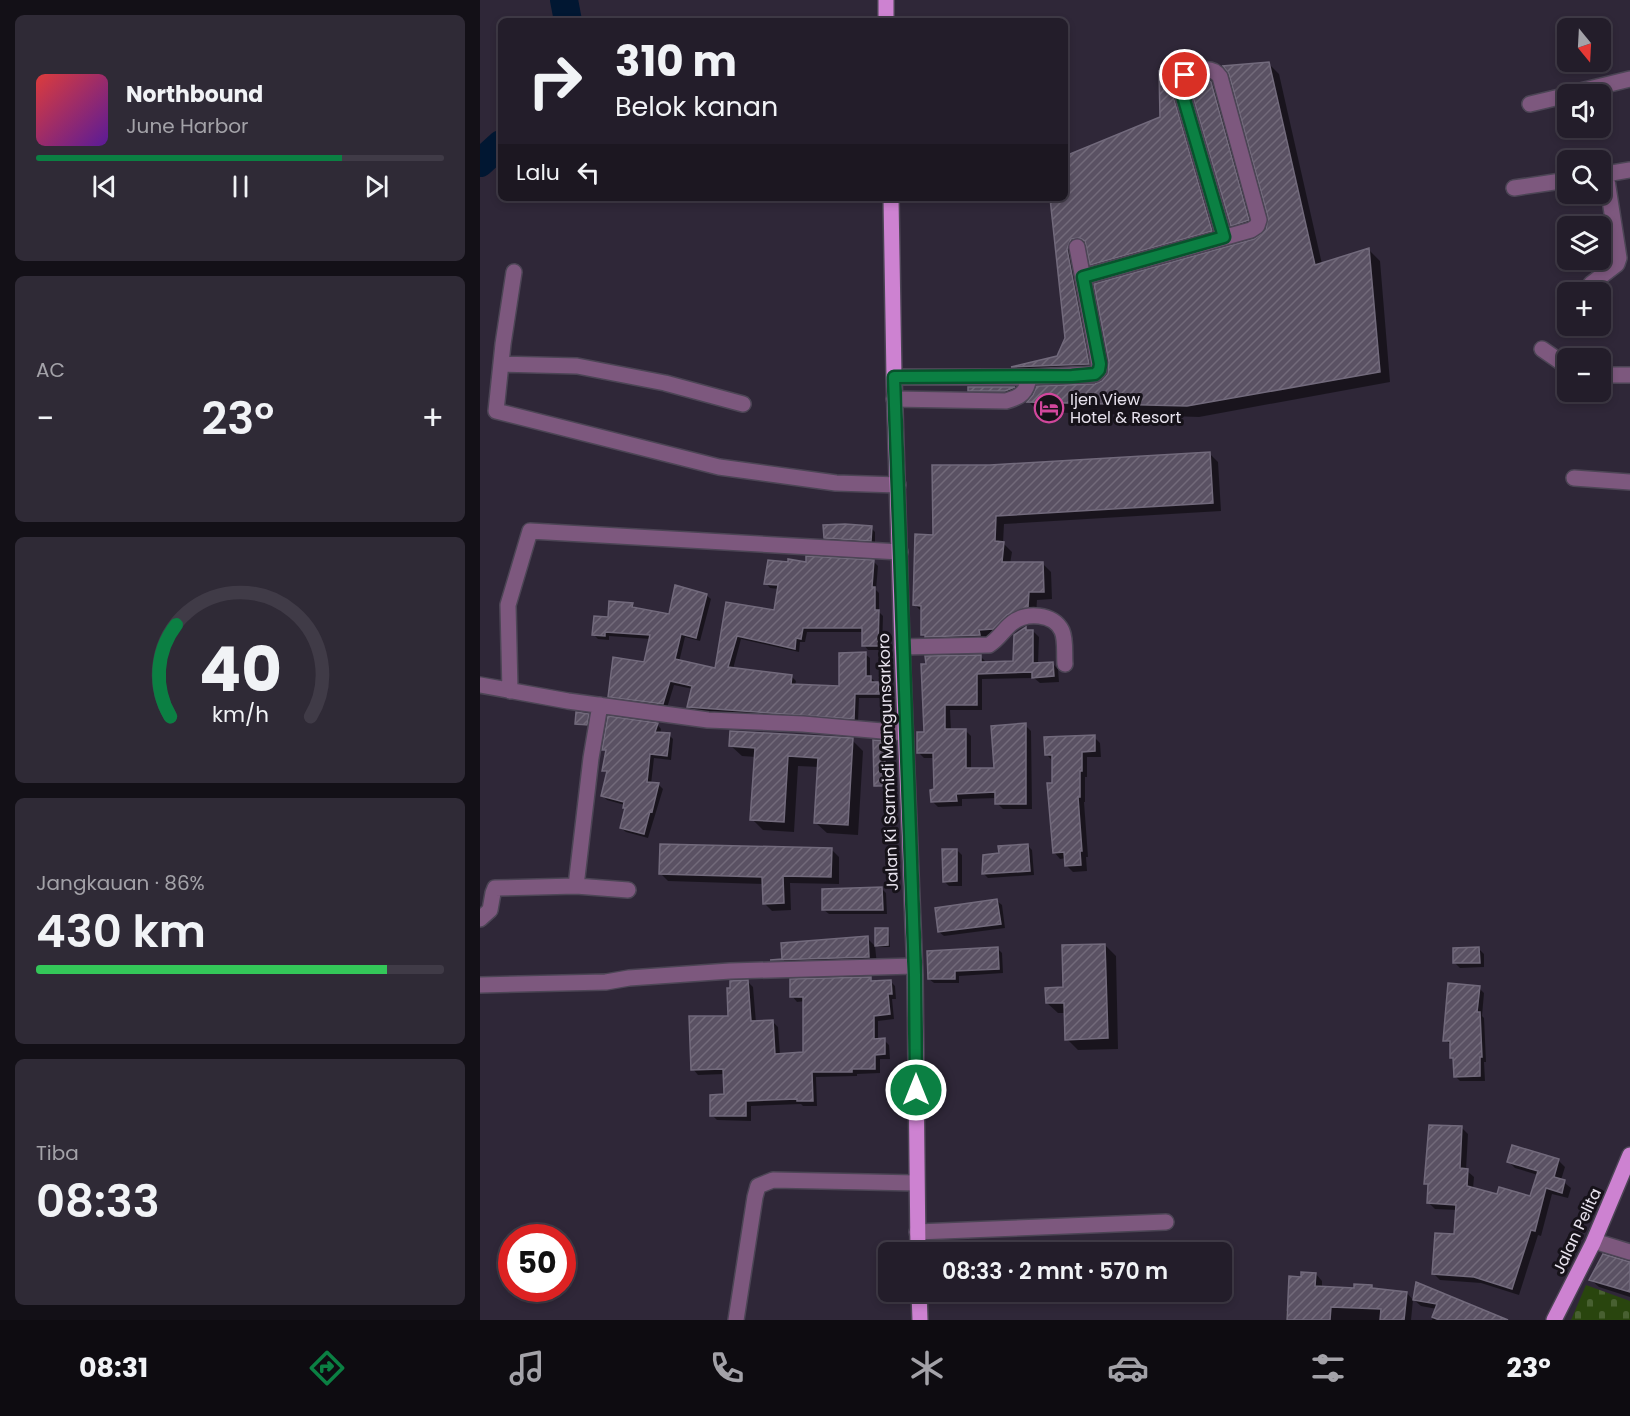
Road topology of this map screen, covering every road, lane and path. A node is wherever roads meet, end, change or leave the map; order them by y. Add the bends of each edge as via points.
1 (886, 0) edge
2 (886, 18) edge
3 (1630, 79) edge
4 (1611, 84) edge
5 (1557, 98) edge
6 (1530, 104) dead end
7 (1630, 170) edge
8 (1611, 174) edge
9 (1557, 182) edge
10 (1514, 188) dead end
11 (891, 201) edge
12 (1609, 204) edge
13 (1224, 237) junction
14 (1077, 247) dead end
15 (514, 272) dead end
16 (1083, 277) junction
17 (1595, 282) edge
18 (1542, 349) dead end
19 (1557, 359) edge
20 (501, 364) junction
21 (1611, 375) edge
22 (1630, 375) edge
23 (894, 377) junction
24 (1029, 377) junction
25 (894, 399) junction
26 (743, 404) dead end
27 (1574, 478) dead end
28 (1630, 482) edge
29 (898, 485) junction
30 (900, 552) junction
31 (902, 647) junction
32 (1065, 664) dead end
33 (480, 685) edge
34 (510, 691) junction
35 (600, 705) junction
36 (905, 733) junction
37 (576, 886) junction
38 (628, 890) dead end
39 (480, 919) edge
40 (914, 966) junction
41 (480, 985) edge
42 (1630, 1155) edge
43 (916, 1183) junction
44 (1166, 1222) dead end
45 (917, 1232) junction
46 (1594, 1241) junction
47 (918, 1242) edge
48 (1630, 1252) edge
49 (919, 1302) edge
50 (736, 1320) edge
51 (920, 1320) edge
52 (1554, 1320) edge

1 - 2 main road
3 - 4 street
5 - 6 street
7 - 8 street
9 - 10 street
11 - 23 main road, Jalan Ki Sarmidi Mangunsarkoro
12 - 17 street via 1619,258
13 - 13 street via 1251,230 1259,220 1220,77 1210,69 1185,75 1180,86
13 - 16 street
14 - 16 street
15 - 20 street
16 - 24 street via 1099,370 1089,375
18 - 19 street
20 - 26 street via 577,366 665,383
20 - 29 street via 496,411 720,467 836,483
21 - 22 street
23 - 24 street
23 - 25 main road, Jalan Ki Sarmidi Mangunsarkoro
24 - 25 street via 1023,394 1006,401
25 - 29 main road, Jalan Ki Sarmidi Mangunsarkoro
27 - 28 street
29 - 30 main road, Jalan Ki Sarmidi Mangunsarkoro
30 - 31 main road, Jalan Ki Sarmidi Mangunsarkoro
30 - 34 street via 530,531 508,605
31 - 32 street via 989,645 1013,621 1033,615 1053,621 1062,630
31 - 36 main road, Jalan Ki Sarmidi Mangunsarkoro
33 - 34 street
34 - 35 street
35 - 36 street via 708,720
35 - 37 street
36 - 40 main road, Jalan Ki Sarmidi Mangunsarkoro
37 - 38 street
37 - 39 street via 495,888 490,910
40 - 41 street via 730,971 606,982
40 - 43 main road, Jalan Ki Sarmidi Mangunsarkoro
42 - 46 main road, Jalan Pelita
43 - 45 main road, Jalan Ki Sarmidi Mangunsarkoro
43 - 50 street via 773,1180 758,1186
44 - 45 street
45 - 47 main road, Jalan Ki Sarmidi Mangunsarkoro
46 - 48 street
46 - 52 main road, Jalan Pelita
49 - 51 main road

